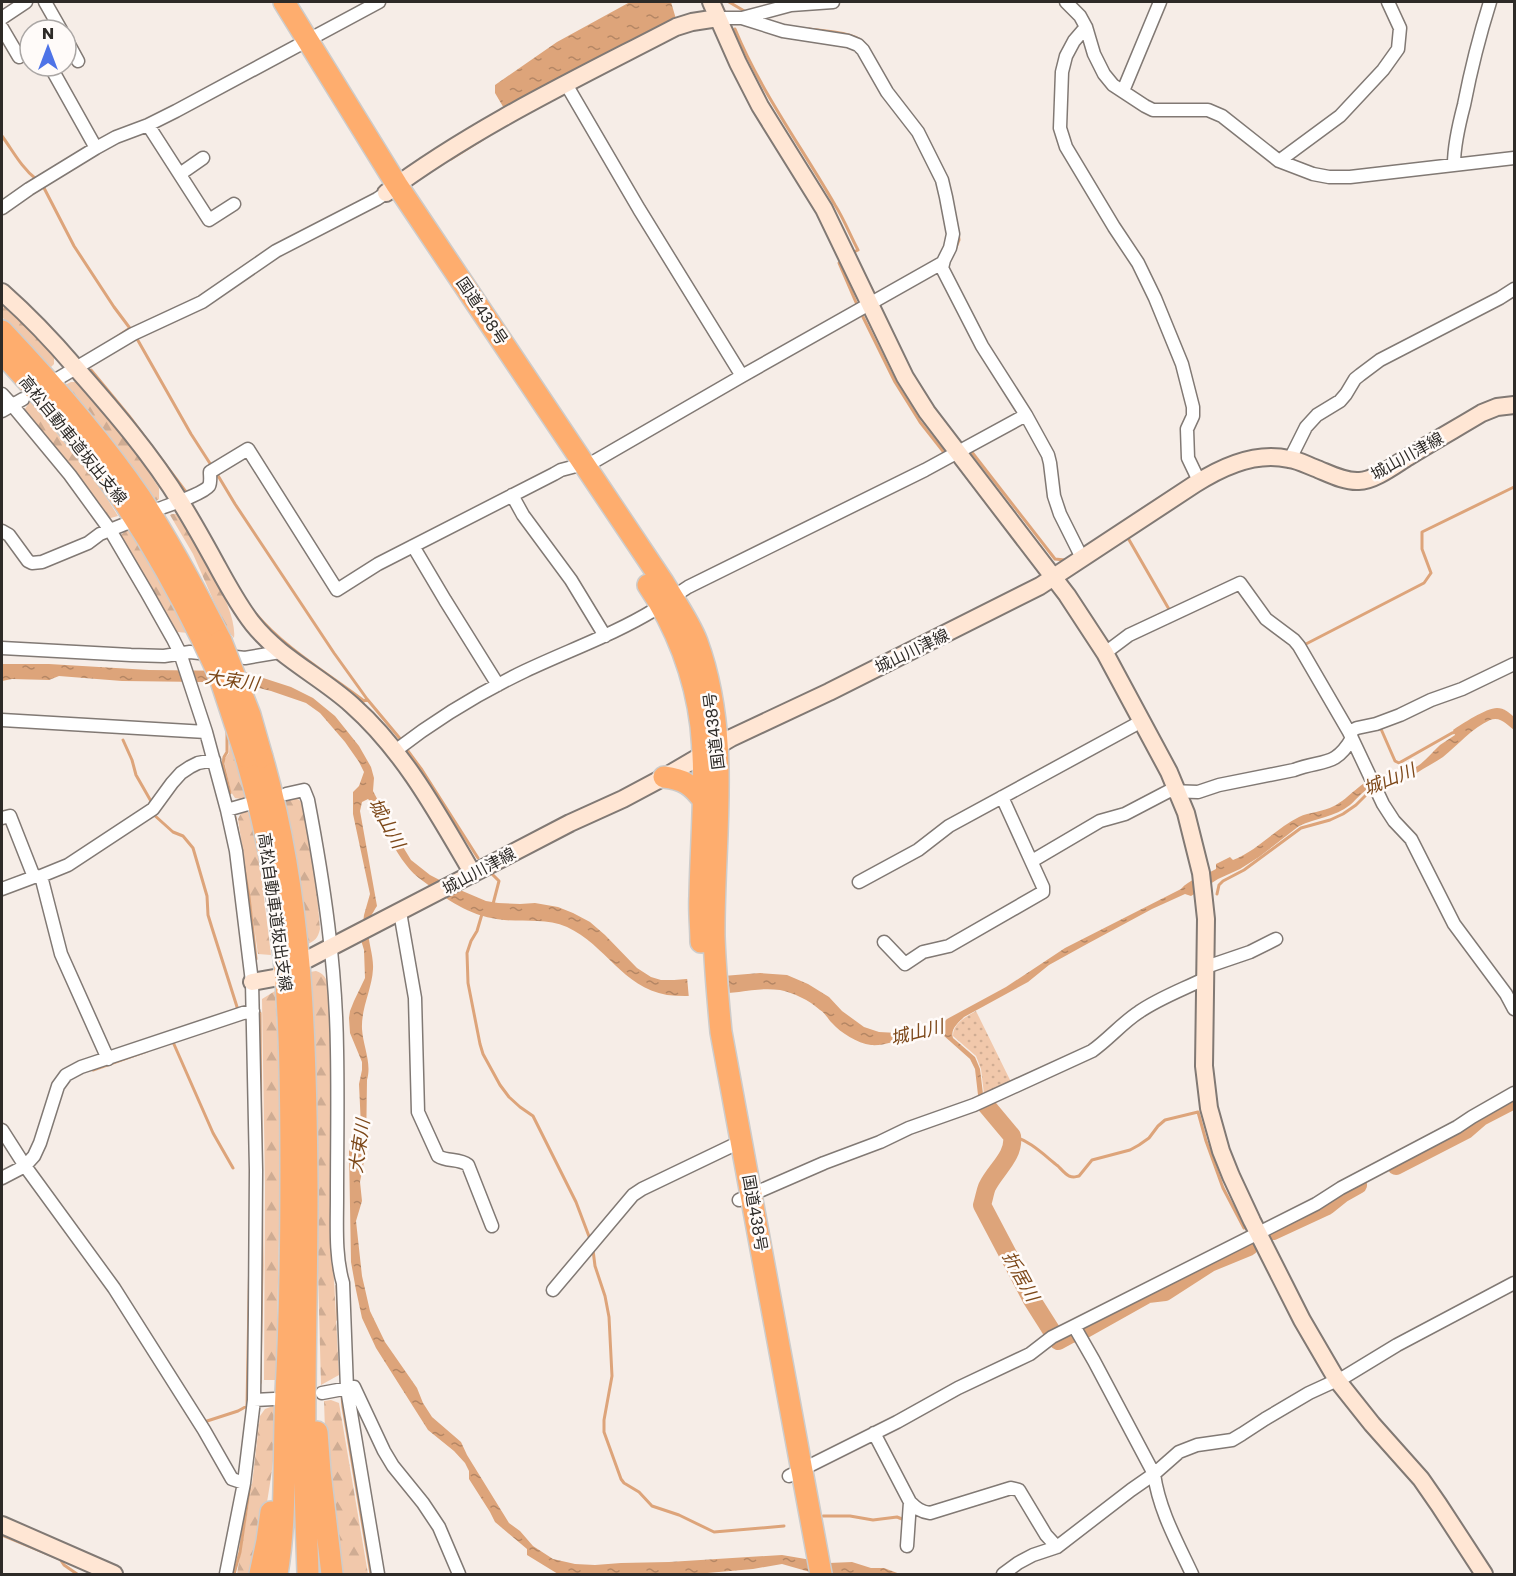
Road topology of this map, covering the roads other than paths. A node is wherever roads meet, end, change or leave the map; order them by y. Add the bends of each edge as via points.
1 (26, 2) edge
2 (45, 2) edge
3 (268, 2) edge
4 (284, 2) edge
5 (379, 2) edge
6 (711, 2) edge
7 (833, 2) edge
8 (1066, 2) edge
9 (1160, 2) edge
10 (1389, 2) edge
11 (1490, 2) edge
12 (750, 16) junction
13 (2, 18) edge
14 (54, 18) edge
15 (718, 18) junction
16 (1086, 27) junction
17 (2, 28) edge
18 (301, 43) junction
19 (18, 55) edge
20 (57, 78) edge
21 (568, 88) junction
22 (1123, 91) junction
23 (148, 125) junction
24 (96, 148) junction
25 (203, 158) dead end
26 (1515, 158) edge
27 (1279, 161) junction
28 (1454, 164) junction
29 (180, 174) junction
30 (392, 189) junction
31 (234, 204) dead end
32 (2, 208) edge
33 (942, 263) junction
34 (1515, 289) edge
35 (2, 292) edge
36 (863, 308) junction
37 (2, 331) edge
38 (2, 353) edge
39 (76, 368) junction
40 (742, 376) junction
41 (59, 378) dead end
42 (2, 394) edge
43 (12, 405) edge
44 (1515, 405) edge
45 (1026, 415) junction
46 (958, 452) junction
47 (1290, 459) junction
48 (577, 466) junction
49 (1199, 481) junction
50 (512, 495) junction
51 (180, 501) junction
52 (156, 510) dead end
53 (124, 524) dead end
54 (110, 530) junction
55 (2, 531) edge
56 (414, 546) junction
57 (1080, 554) junction
58 (1053, 576) junction
59 (667, 602) junction
60 (605, 636) junction
61 (212, 640) junction
62 (2, 648) edge
63 (280, 652) junction
64 (1105, 653) junction
65 (181, 656) junction
66 (1515, 664) edge
67 (498, 686) junction
68 (2, 720) edge
69 (1142, 721) junction
70 (205, 730) junction
71 (1353, 732) junction
72 (401, 746) junction
73 (711, 750) junction
74 (254, 757) junction
75 (214, 760) junction
76 (664, 777) junction
77 (1178, 792) junction
78 (286, 794) dead end
79 (1002, 797) junction
80 (704, 801) junction
81 (248, 804) dead end
82 (227, 810) junction
83 (2, 818) edge
84 (1032, 861) junction
85 (38, 876) junction
86 (466, 878) junction
87 (859, 882) dead end
88 (2, 889) edge
89 (398, 913) junction
90 (1276, 939) dead end
91 (884, 942) dead end
92 (334, 947) junction
93 (308, 959) dead end
94 (1206, 972) junction
95 (709, 975) junction
96 (274, 978) dead end
97 (252, 982) junction
98 (1515, 1009) edge
99 (253, 1011) junction
100 (108, 1059) junction
101 (1515, 1093) edge
102 (2, 1130) edge
103 (735, 1144) junction
104 (25, 1166) junction
105 (2, 1178) edge
106 (745, 1198) junction
107 (492, 1226) dead end
108 (1258, 1233) junction
109 (307, 1261) junction
110 (1515, 1283) edge
111 (553, 1290) dead end
112 (1076, 1330) junction
113 (1337, 1380) junction
114 (344, 1389) junction
115 (322, 1393) dead end
116 (254, 1400) junction
117 (280, 1400) junction
118 (874, 1433) junction
119 (795, 1473) junction
120 (1154, 1474) junction
121 (244, 1483) junction
122 (910, 1502) junction
123 (2, 1525) edge
124 (808, 1543) junction
125 (907, 1546) dead end
126 (1057, 1547) junction
127 (114, 1575) edge
128 (226, 1575) edge
129 (260, 1575) edge
130 (277, 1575) edge
131 (308, 1575) edge
132 (332, 1575) edge
133 (378, 1575) edge
134 (459, 1575) edge
135 (807, 1575) edge
136 (820, 1575) edge
137 (1003, 1575) edge
138 (1192, 1575) edge
139 (1484, 1575) edge

1 - 13 street
2 - 14 street
3 - 18 highway, 国道438号
4 - 18 highway, 国道438号
5 - 18 street
6 - 15 street
7 - 12 street via 790,5
8 - 16 street
9 - 22 street
10 - 27 street via 1400,28 1398,49 1340,116
11 - 28 street via 1476,43
12 - 15 street
12 - 33 street via 783,31 848,41 863,50 887,92 918,132 942,180 953,234 951,248
15 - 21 street via 676,27
15 - 36 street via 760,105 824,209
16 - 22 street via 1104,74
16 - 49 street via 1066,56 1060,128 1066,147 1146,278 1182,364 1193,407 1187,429 1188,458
17 - 19 street
18 - 23 street
18 - 30 highway, 国道438号
20 - 24 street
21 - 30 street via 495,123
21 - 40 street
22 - 27 street via 1153,110 1208,110 1222,116
23 - 24 street
23 - 29 street
24 - 32 street
25 - 29 street
26 - 28 street
27 - 28 street via 1329,177
29 - 31 street via 209,220
30 - 39 street via 276,251 202,303 135,334
30 - 48 highway, 国道438号
33 - 36 street
33 - 45 street via 982,346
34 - 47 street via 1373,365 1355,379 1340,401 1306,427
35 - 39 street
36 - 40 street
36 - 46 street via 927,412
37 - 61 highway, 高松自動車道坂出支線 via 102,446 139,496 199,597
38 - 61 highway, 高松自動車道坂出支線 via 89,455 125,504
39 - 41 street
39 - 51 street via 142,447
40 - 48 street via 596,461
42 - 43 street
43 - 54 street
44 - 47 street, 城山川津線 via 1482,413 1370,479 1350,480
45 - 46 street
45 - 57 street via 1048,455 1054,496
46 - 58 street
46 - 59 street via 688,587
47 - 49 street, 城山川津線 via 1247,459
48 - 50 street
48 - 59 highway, 国道438号
49 - 57 street, 城山川津線
50 - 56 street
50 - 60 street
51 - 52 street
51 - 56 street via 202,492 210,483 210,471 248,449 337,590
51 - 63 street via 238,604
53 - 54 street
54 - 55 street via 37,563 28,561
54 - 65 street
56 - 67 street
57 - 58 street, 城山川津線
58 - 64 street
58 - 73 street, 城山川津線 via 956,629
59 - 60 street
59 - 73 highway, 国道438号 via 688,623 698,644 712,699
60 - 67 street
61 - 74 highway, 高松自動車道坂出支線, bridge via 250,715
62 - 65 street
63 - 65 street via 245,658 190,652
63 - 72 street
64 - 69 street
64 - 71 street via 1120,640 1240,584 1266,619 1299,646
65 - 70 street
66 - 71 street
67 - 72 street via 461,705
68 - 70 street
69 - 77 street
69 - 79 street
70 - 75 street
71 - 77 street via 1342,753 1330,760 1198,792
71 - 98 street via 1374,783 1394,821 1411,838 1454,924
72 - 86 street
73 - 76 street, 城山川津線
73 - 80 highway, 国道438号
73 - 95 highway, 国道438号 via 720,773
74 - 109 highway, 高松自動車道坂出支線 via 278,819 290,881 302,998
74 - 117 highway, 高松自動車道坂出支線 via 275,887 287,1000 291,1261
75 - 82 street
75 - 85 street via 198,763 181,773 153,809 69,865
76 - 80 highway via 688,783
76 - 86 street, 城山川津線
77 - 84 street via 1169,791 1125,814 1100,821
77 - 94 street via 1202,873
78 - 92 street via 304,790 308,801
79 - 84 street
79 - 87 street
80 - 95 highway, 国道438号 via 700,896
81 - 82 street
82 - 97 street
83 - 85 street via 9,816
84 - 91 street via 1043,892 949,946 922,952 905,964
85 - 88 street
85 - 100 street via 61,954
86 - 89 street, 城山川津線
89 - 92 street, 城山川津線
89 - 107 street via 415,998 418,1112 438,1156 468,1165
90 - 94 street
92 - 93 street, 城山川津線
92 - 114 street
94 - 106 street via 1137,1013 1092,1051
94 - 108 street via 1204,1062 1209,1108 1221,1152
95 - 103 highway, 国道438号 via 721,1032
96 - 97 street
97 - 99 street
99 - 100 street
99 - 116 street
100 - 104 street via 66,1075 58,1086 40,1143
101 - 108 street
102 - 104 street
103 - 106 highway, 国道438号
103 - 111 street via 633,1195
104 - 105 street
104 - 121 street via 114,1288 232,1479
106 - 119 highway, 国道438号
108 - 112 street
108 - 113 street
109 - 131 highway via 304,1472
109 - 132 highway via 320,1472
110 - 113 street
112 - 118 street via 1055,1336 1030,1354
112 - 120 street
113 - 120 street via 1232,1440 1179,1452
113 - 139 street via 1421,1479
114 - 115 street
114 - 133 street
114 - 134 street via 354,1387 384,1451 439,1527
116 - 117 street
116 - 121 street
117 - 129 highway via 267,1541
117 - 130 highway via 285,1461
118 - 119 street
118 - 122 street
119 - 124 highway, 国道438号
120 - 126 street
120 - 138 street via 1162,1508
121 - 128 street
122 - 125 street
122 - 126 street via 930,1513 1011,1488 1019,1490
123 - 127 street
124 - 135 highway, 国道438号
124 - 136 highway, 国道438号
126 - 137 street via 1033,1555

